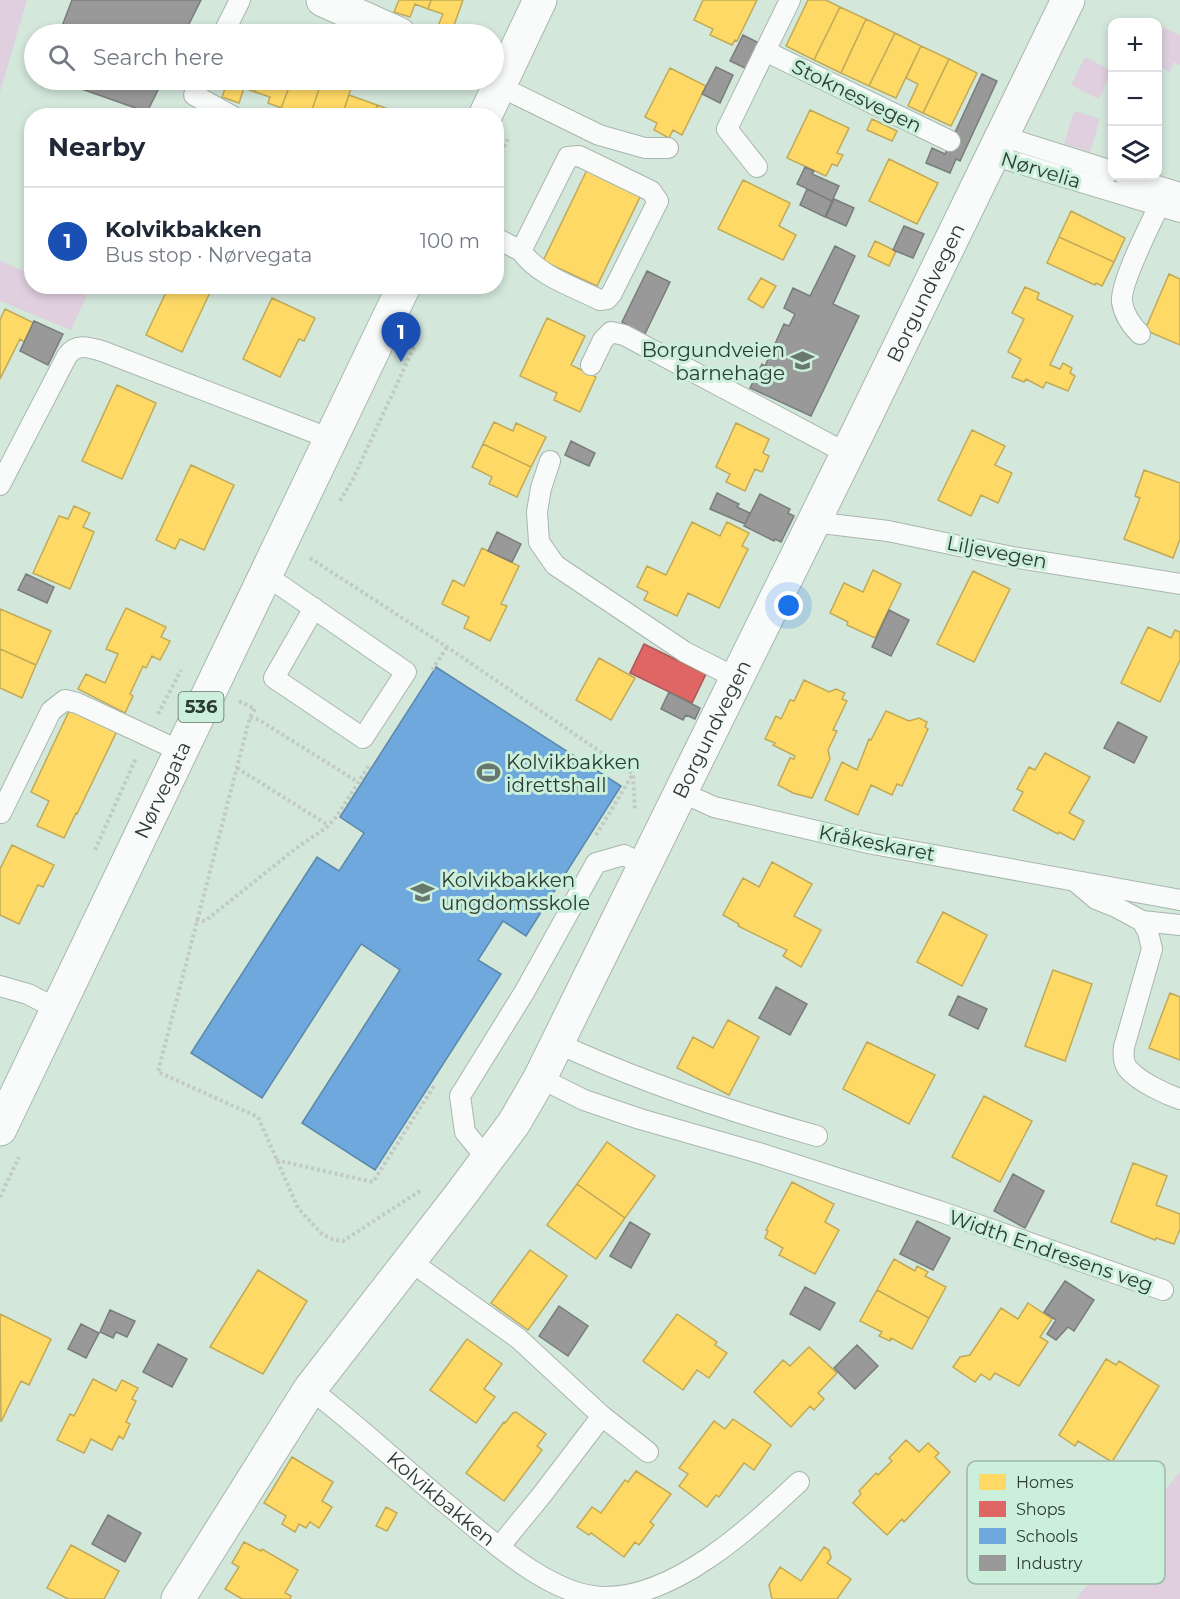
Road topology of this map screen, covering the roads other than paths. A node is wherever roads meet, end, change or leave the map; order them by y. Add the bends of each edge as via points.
1 (240, 0) edge
2 (323, 0) edge
3 (540, 0) edge
4 (790, 0) edge
5 (1068, 0) edge
6 (228, 24) edge
7 (377, 24) edge
8 (765, 51) junction
9 (504, 77) edge
10 (504, 88) edge
11 (201, 90) edge
12 (498, 90) edge
13 (222, 108) edge
14 (489, 108) edge
15 (950, 141) dead end
16 (997, 145) junction
17 (668, 148) dead end
18 (757, 167) dead end
19 (1108, 170) edge
20 (1138, 180) edge
21 (1180, 193) edge
22 (1159, 206) junction
23 (1180, 212) edge
24 (504, 242) edge
25 (520, 251) junction
26 (400, 294) edge
27 (1140, 334) dead end
28 (591, 365) dead end
29 (331, 439) junction
30 (846, 453) junction
31 (550, 461) dead end
32 (0, 485) edge
33 (813, 522) junction
34 (264, 574) junction
35 (1180, 584) edge
36 (314, 608) junction
37 (736, 678) junction
38 (180, 751) junction
39 (681, 792) junction
40 (1, 813) edge
41 (644, 865) junction
42 (1076, 882) junction
43 (1180, 900) edge
44 (1142, 921) junction
45 (1180, 925) edge
46 (0, 986) edge
47 (57, 1009) junction
48 (557, 1043) junction
49 (540, 1078) junction
50 (1180, 1099) edge
51 (0, 1128) edge
52 (817, 1136) dead end
53 (487, 1159) junction
54 (410, 1261) junction
55 (1163, 1290) dead end
56 (310, 1389) junction
57 (602, 1416) junction
58 (648, 1452) dead end
59 (799, 1482) dead end
60 (499, 1547) junction
61 (183, 1597) edge

1 - 6 lane
2 - 7 street
3 - 9 street
4 - 8 lane
5 - 16 street, Borgundvegen
8 - 15 lane, Stoknesvegen
8 - 18 lane via 727,129
10 - 17 lane via 599,135 645,148
11 - 13 lane
12 - 14 street
16 - 19 lane, Nørvelia
16 - 22 lane, Nørvelia
16 - 30 street, Borgundvegen
20 - 21 lane
22 - 23 lane, Nørvelia
22 - 27 lane via 1122,295 1127,319
24 - 25 lane
25 - 25 lane via 530,264 545,273 600,300 607,299 658,201 656,195 579,156 568,157
26 - 29 street, Nørvegata / 536
28 - 30 lane via 611,332 624,335
29 - 32 lane via 102,351 79,347 67,356
29 - 34 street, Nørvegata / 536
30 - 33 street, Borgundvegen
31 - 37 lane via 537,512 539,542 555,565 685,652
33 - 35 lane, Liljevegen via 888,531 1012,557
33 - 37 street, Borgundvegen
34 - 36 lane
34 - 38 street, Nørvegata / 536
36 - 36 lane via 406,672 363,738 274,678
37 - 39 street, Borgundvegen
38 - 40 lane via 65,700 51,711
38 - 47 street, Nørvegata / 536
39 - 41 street, Borgundvegen
39 - 42 lane, Kråkeskaret via 714,807 861,842
41 - 48 street, Borgundvegen
41 - 53 lane via 624,855 596,863 525,991 460,1096 465,1132
42 - 43 lane, Kråkeskaret
42 - 44 lane, Kråkeskaret via 1096,899
44 - 45 lane, Kråkeskaret
44 - 50 lane via 1152,950 1123,1058 1128,1070
46 - 47 lane via 28,994
47 - 51 street, Nørvegata / 536
48 - 49 street, Borgundvegen
48 - 52 lane via 644,1080
49 - 53 street
49 - 55 lane, Width Endresens veg via 584,1100 939,1211
53 - 54 street
54 - 56 street
54 - 57 lane via 519,1339
56 - 60 lane, Kolvikbakken
56 - 61 street
57 - 58 lane
57 - 60 lane, Kolvikbakken
59 - 60 lane via 719,1551 671,1580 636,1592 605,1598 570,1590 541,1577

